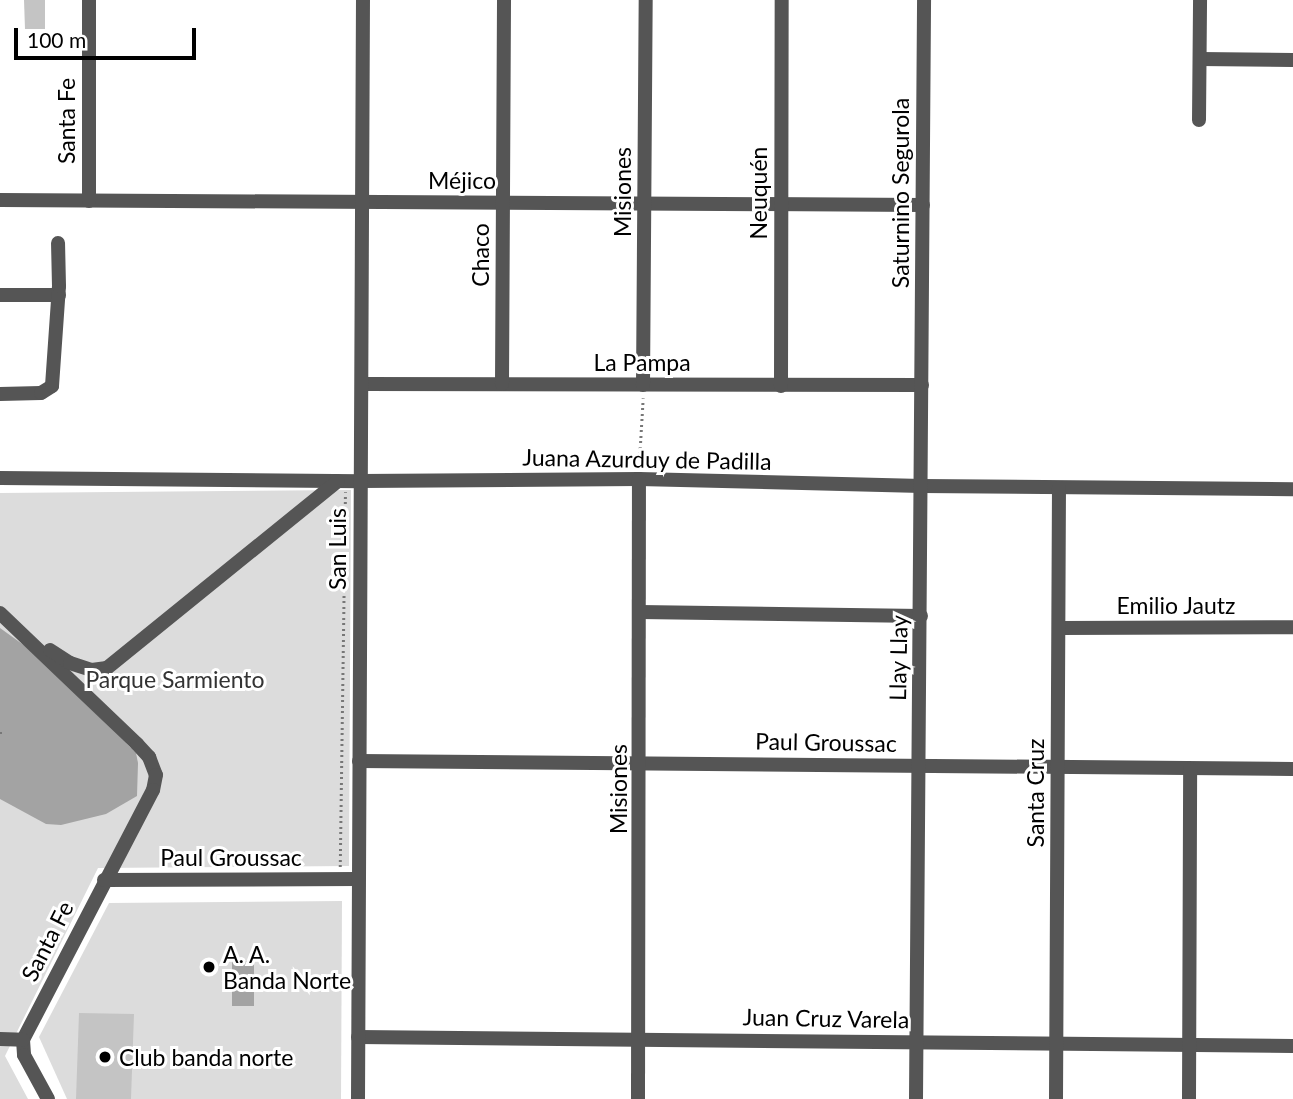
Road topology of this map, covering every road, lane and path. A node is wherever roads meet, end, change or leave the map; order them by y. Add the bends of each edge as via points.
1 (89, 0) edge
2 (363, 0) edge
3 (504, 0) edge
4 (646, 0) edge
5 (782, 0) edge
6 (924, 0) edge
7 (1200, 0) edge
8 (1199, 59) junction
9 (1293, 60) edge
10 (1199, 120) dead end
11 (0, 200) edge
12 (89, 201) junction
13 (362, 202) junction
14 (503, 203) junction
15 (645, 204) junction
16 (781, 204) junction
17 (923, 205) junction
18 (58, 243) dead end
19 (0, 295) edge
20 (59, 295) junction
21 (363, 384) junction
22 (502, 384) junction
23 (643, 385) junction
24 (922, 385) junction
25 (781, 386) junction
26 (0, 394) edge
27 (0, 478) edge
28 (639, 479) junction
29 (360, 481) junction
30 (332, 486) junction
31 (922, 486) junction
32 (1059, 488) junction
33 (1293, 489) edge
34 (0, 612) edge
35 (640, 612) junction
36 (921, 616) junction
37 (1059, 628) junction
38 (1293, 628) edge
39 (22, 632) junction
40 (359, 761) junction
41 (641, 763) junction
42 (919, 766) junction
43 (1057, 767) junction
44 (1190, 769) junction
45 (1293, 769) edge
46 (340, 867) dead end
47 (358, 879) junction
48 (104, 880) junction
49 (358, 1037) junction
50 (0, 1039) edge
51 (639, 1039) junction
52 (23, 1040) junction
53 (917, 1042) junction
54 (1056, 1043) junction
55 (1189, 1045) junction
56 (1293, 1046) edge
57 (48, 1099) edge
58 (358, 1099) edge
59 (638, 1099) edge
60 (916, 1099) edge
61 (1056, 1099) edge
62 (1189, 1099) edge

1 - 12 street, Santa Fe
2 - 13 street, San Luis
3 - 14 street, Chaco
4 - 15 street, Misiones
5 - 16 street, Neuquén
6 - 17 street, Saturnino Segurola
7 - 8 street
8 - 9 street
8 - 10 street
11 - 12 street, Méjico
12 - 13 street, Méjico
13 - 14 street, Méjico
13 - 21 street, San Luis
14 - 15 street, Méjico
14 - 22 street, Chaco
15 - 16 street, Méjico
15 - 23 street, Misiones
16 - 17 street, Méjico
16 - 25 street, Neuquén
17 - 24 street, Saturnino Segurola
18 - 20 street
19 - 20 street
20 - 26 street via 52,386 41,393
21 - 22 street, La Pampa
21 - 29 street, San Luis
22 - 23 street, La Pampa
23 - 25 street, La Pampa
23 - 28 path
24 - 25 street, La Pampa
24 - 31 street, Llay Llay
27 - 30 street, Juana Azurduy de Padilla
28 - 29 street, Juana Azurduy de Padilla
28 - 31 street, Juana Azurduy de Padilla
28 - 35 street, Misiones
29 - 30 street, Juana Azurduy de Padilla
29 - 40 street, San Luis
30 - 39 street via 107,668 92,670 70,663
30 - 46 path via 345,491
31 - 32 street, Juana Azurduy de Padilla
31 - 36 street, Llay Llay
32 - 33 street, Juana Azurduy de Padilla
32 - 37 street, Santa Cruz
34 - 39 street
35 - 36 street
35 - 41 street, Misiones
36 - 42 street, Llay Llay
37 - 38 street, Emilio Jautz
37 - 43 street, Santa Cruz
39 - 48 street, Santa Fe via 149,757 156,775 153,790
40 - 41 street, Paul Groussac
40 - 47 street, San Luis
41 - 42 street, Paul Groussac
41 - 51 street, Misiones
42 - 43 street, Paul Groussac
42 - 53 street, Llay Llay
43 - 44 street, Paul Groussac
43 - 54 street, Santa Cruz
44 - 45 street, Paul Groussac
44 - 55 street
47 - 48 street, Paul Groussac
47 - 49 street, San Luis
48 - 52 street, Santa Fe
49 - 51 street, Juan Cruz Varela
49 - 58 street, San Luis
50 - 52 street
51 - 53 street, Juan Cruz Varela
51 - 59 street, Misiones
52 - 57 street via 24,1055
53 - 54 street, Juan Cruz Varela
53 - 60 street, Llay Llay
54 - 55 street, Juan Cruz Varela
54 - 61 street, Santa Cruz
55 - 56 street, Juan Cruz Varela
55 - 62 street

